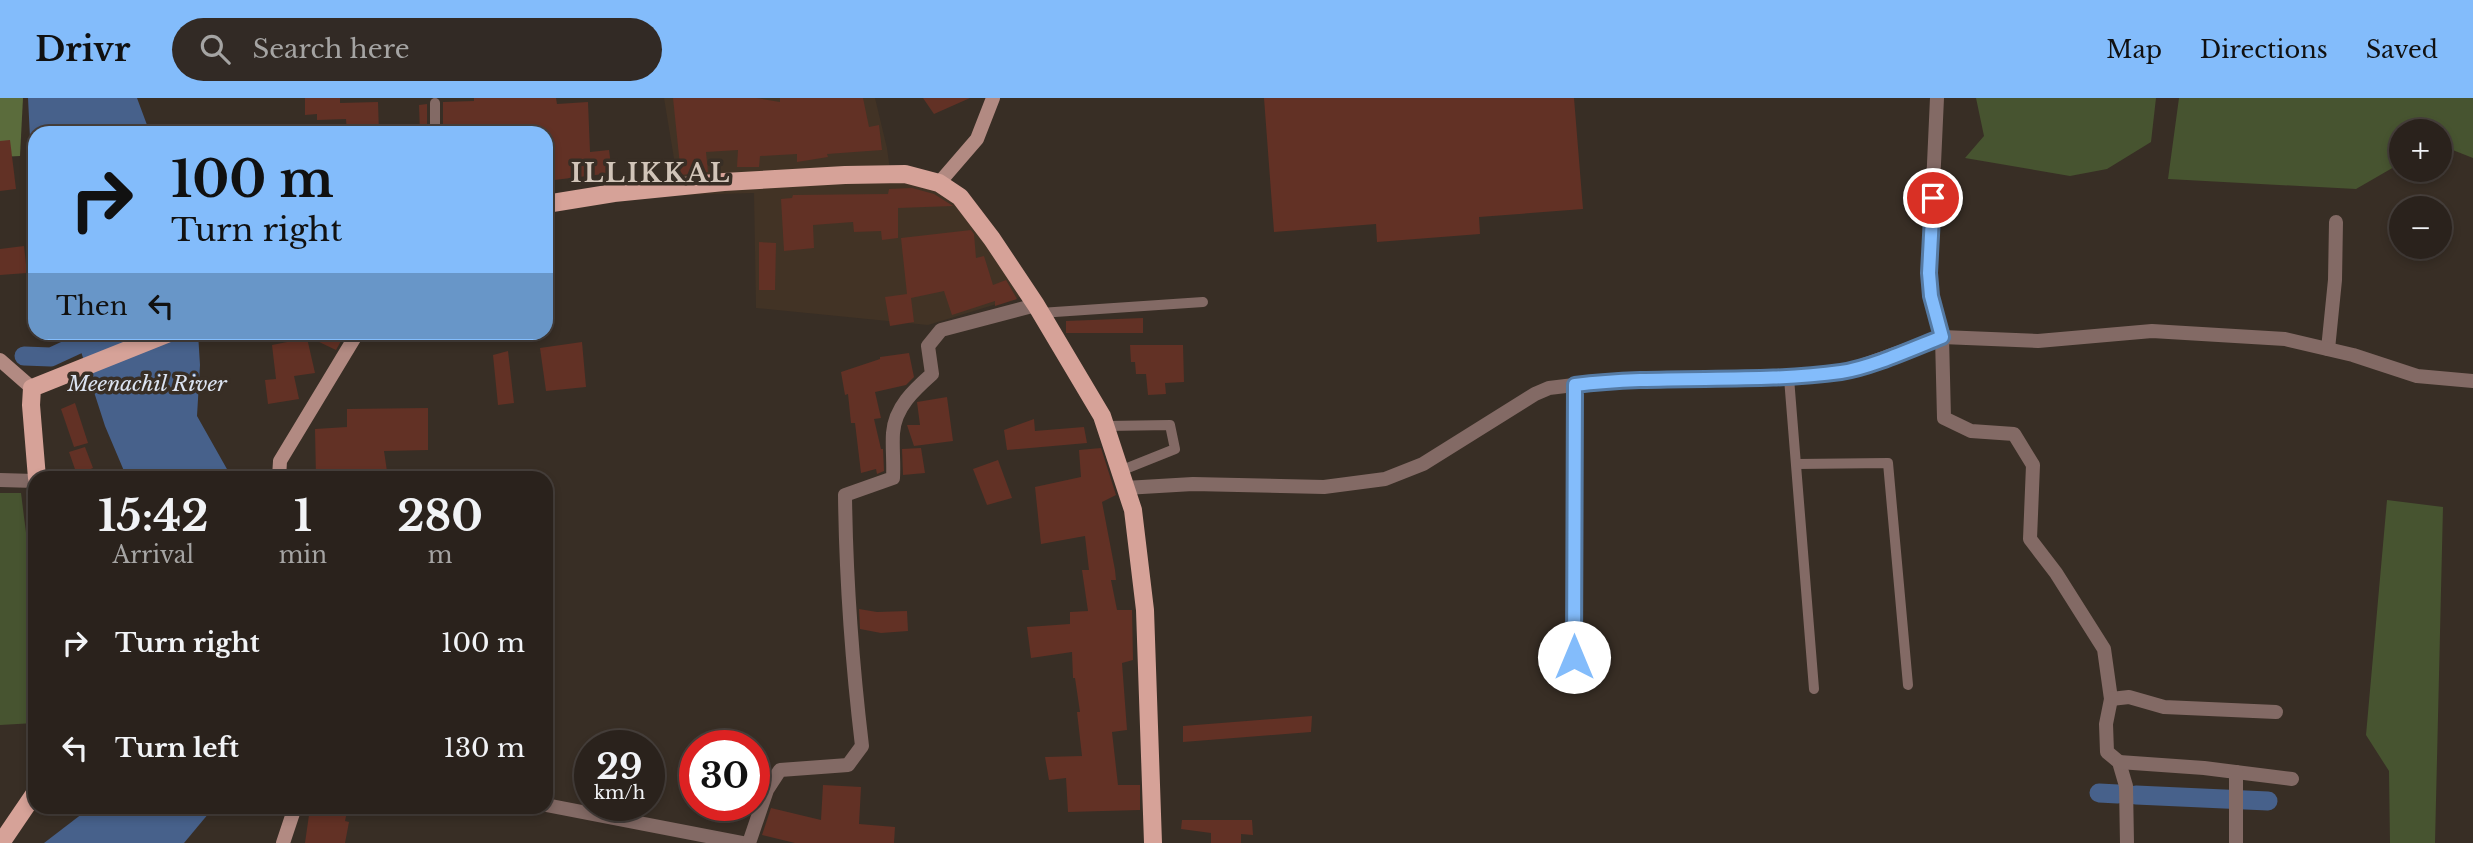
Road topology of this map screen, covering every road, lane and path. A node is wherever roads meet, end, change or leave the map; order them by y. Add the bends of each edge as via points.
1 (993, 98) edge
2 (1937, 98) edge
3 (435, 103) dead end
4 (435, 126) edge
5 (939, 183) junction
6 (553, 203) edge
7 (2336, 222) dead end
8 (1203, 302) dead end
9 (1038, 309) junction
10 (1942, 337) junction
11 (152, 340) edge
12 (353, 340) edge
13 (2328, 349) junction
14 (0, 360) edge
15 (1789, 378) junction
16 (2473, 381) edge
17 (1575, 385) junction
18 (32, 388) junction
19 (1105, 426) junction
20 (1797, 464) junction
21 (35, 471) edge
22 (279, 471) edge
23 (28, 479) edge
24 (1122, 479) junction
25 (0, 480) edge
26 (1574, 657) dead end
27 (1908, 685) dead end
28 (1814, 689) dead end
29 (2111, 699) junction
30 (2276, 712) dead end
31 (2119, 762) junction
32 (2236, 772) junction
33 (2292, 779) dead end
34 (28, 803) edge
35 (553, 806) edge
36 (293, 814) edge
37 (1, 843) edge
38 (283, 843) edge
39 (743, 843) edge
40 (749, 843) edge
41 (1153, 843) edge
42 (2127, 843) edge
43 (2236, 843) edge

1 - 5 street via 977,139
2 - 10 street via 1929,273
3 - 4 lane
5 - 6 main road via 905,174 845,174 724,182
5 - 9 main road via 960,197
7 - 13 street
8 - 9 lane
9 - 19 main road
9 - 40 street via 941,330 928,346 932,374 901,407 893,431 893,478 845,495 846,568 862,746 848,765 780,770 767,790
10 - 13 street via 2038,341 2152,331 2285,340
10 - 15 street via 1844,372
10 - 29 street via 1944,418 1971,430 2014,435 2033,465 2030,539 2104,649
11 - 18 main road
12 - 22 street via 280,461
13 - 16 street via 2417,376
14 - 18 street
15 - 17 street via 1624,379
15 - 20 lane
17 - 24 street via 1535,394 1423,464 1385,479 1324,487
17 - 26 street
18 - 21 main road
19 - 24 main road
19 - 24 lane via 1170,425 1175,449
20 - 27 lane via 1888,463
20 - 28 lane
23 - 25 street
24 - 41 main road via 1133,510 1145,610
29 - 30 street via 2129,697 2164,707
29 - 31 street via 2107,752
31 - 32 street
31 - 42 street via 2126,792
32 - 33 street
32 - 43 street
34 - 37 main road
35 - 39 street
36 - 38 street

